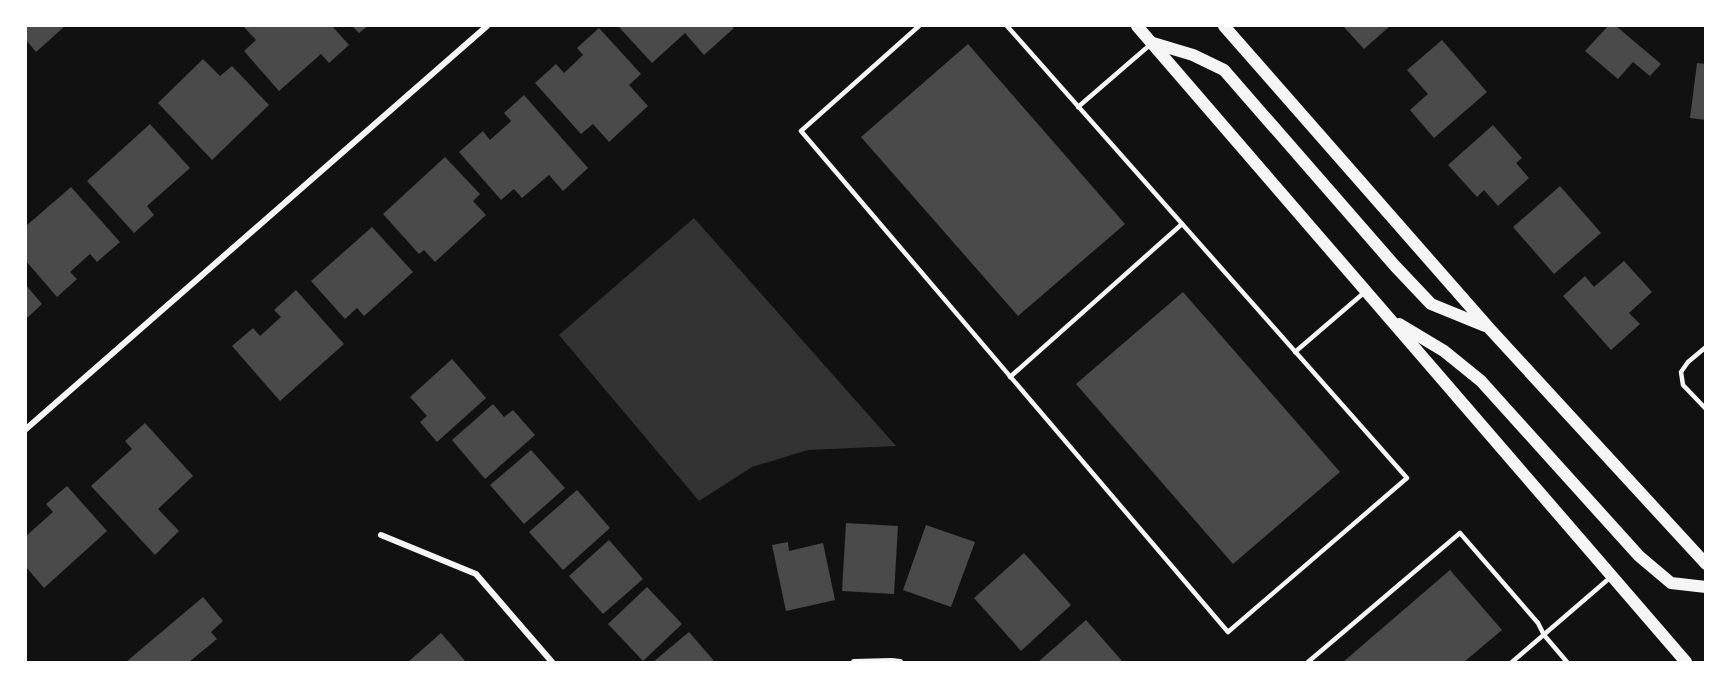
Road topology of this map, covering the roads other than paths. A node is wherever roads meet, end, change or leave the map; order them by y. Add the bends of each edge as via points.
1 (487, 26) edge
2 (919, 26) edge
3 (1007, 26) edge
4 (1137, 26) edge
5 (1224, 26) edge
6 (1152, 43) junction
7 (1078, 107) junction
8 (1182, 224) junction
9 (1366, 291) junction
10 (1388, 317) junction
11 (1489, 328) junction
12 (1706, 346) edge
13 (1295, 352) junction
14 (1010, 377) junction
15 (1706, 409) edge
16 (26, 429) edge
17 (381, 535) dead end
18 (1701, 552) edge
19 (1706, 564) edge
20 (1612, 576) junction
21 (1706, 587) edge
22 (1544, 635) junction
23 (552, 663) edge
24 (854, 663) edge
25 (900, 663) edge
26 (1308, 663) edge
27 (1512, 663) edge
28 (1567, 663) edge
29 (1686, 663) edge

1 - 16 street
2 - 14 lane via 801,131
3 - 7 lane
4 - 6 main road
5 - 11 main road
6 - 7 lane
6 - 9 main road
6 - 11 main road via 1193,55 1224,70 1431,304
7 - 8 lane
8 - 13 lane
8 - 14 lane
9 - 10 main road
9 - 13 lane
10 - 20 main road
10 - 21 main road via 1444,351 1481,381 1639,556 1671,583
11 - 18 main road
12 - 15 lane via 1681,372 1683,385
13 - 14 lane via 1407,478 1228,632
17 - 23 street via 476,574
18 - 19 main road
20 - 22 lane
20 - 29 main road
22 - 26 lane via 1461,533
22 - 27 lane
22 - 28 lane
24 - 25 street

